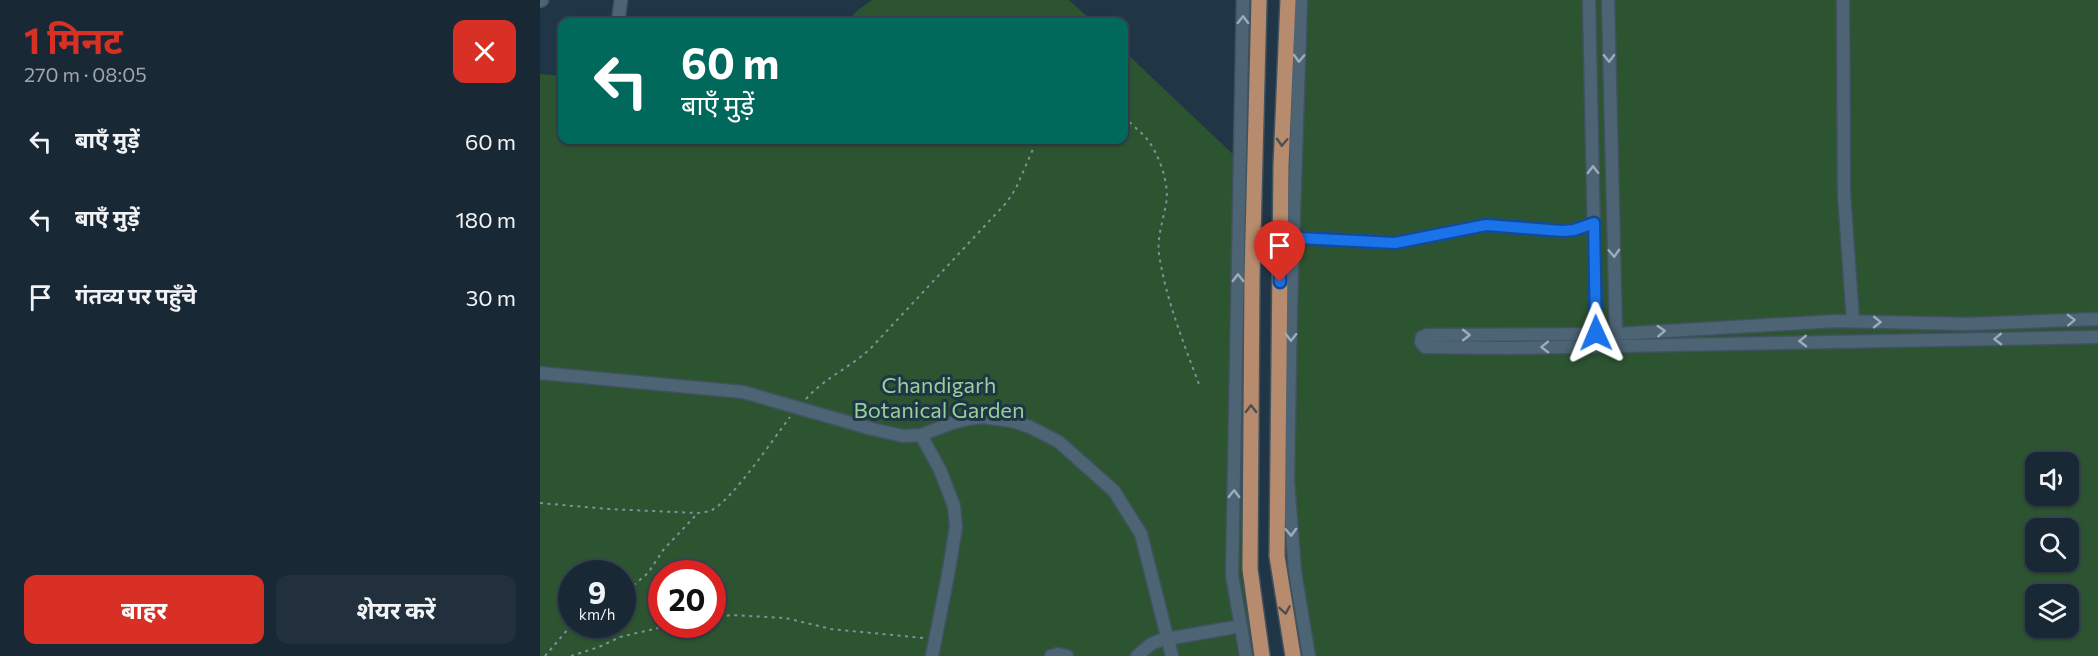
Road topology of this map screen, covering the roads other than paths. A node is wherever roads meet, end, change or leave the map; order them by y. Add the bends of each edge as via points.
1 (621, 0) edge
2 (1243, 0) edge
3 (1260, 0) edge
4 (1288, 0) edge
5 (1301, 0) edge
6 (1589, 0) edge
7 (1608, 0) edge
8 (1843, 0) edge
9 (619, 18) edge
10 (1594, 223) junction
11 (1287, 237) junction
12 (2098, 318) edge
13 (1836, 321) junction
14 (1853, 321) junction
15 (1596, 333) junction
16 (1616, 334) junction
17 (2098, 337) edge
18 (1836, 341) junction
19 (540, 373) edge
20 (921, 435) junction
21 (1241, 627) junction
22 (1169, 638) junction
23 (932, 656) edge
24 (1051, 656) edge
25 (1068, 656) edge
26 (1137, 656) edge
27 (1172, 656) edge
28 (1246, 656) edge
29 (1262, 656) edge
30 (1293, 656) edge
31 (1309, 656) edge

1 - 9 street
21 -> 2 street via 1232,574
29 -> 3 main road via 1250,569 1252,276
4 -> 11 main road via 1281,166
5 -> 11 street
10 -> 6 street
7 -> 16 street
8 - 14 street via 1844,194
10 - 11 street via 1563,231 1486,225 1395,243
10 - 15 street
11 -> 30 main road via 1278,556
11 -> 31 street via 1288,480 1293,552
14 -> 12 street via 1968,324
13 - 14 street
16 -> 13 street
13 - 18 street
15 - 16 street
18 -> 15 street via 1510,348 1425,347 1421,342 1427,335
17 -> 18 street
19 - 20 street via 743,392 872,429 903,436
20 - 22 street via 983,417 1021,424 1059,442 1114,491 1141,534
20 - 23 street via 951,497 956,527
21 - 22 street
21 - 28 street
22 - 26 street via 1151,644
22 - 27 street
24 - 25 street

